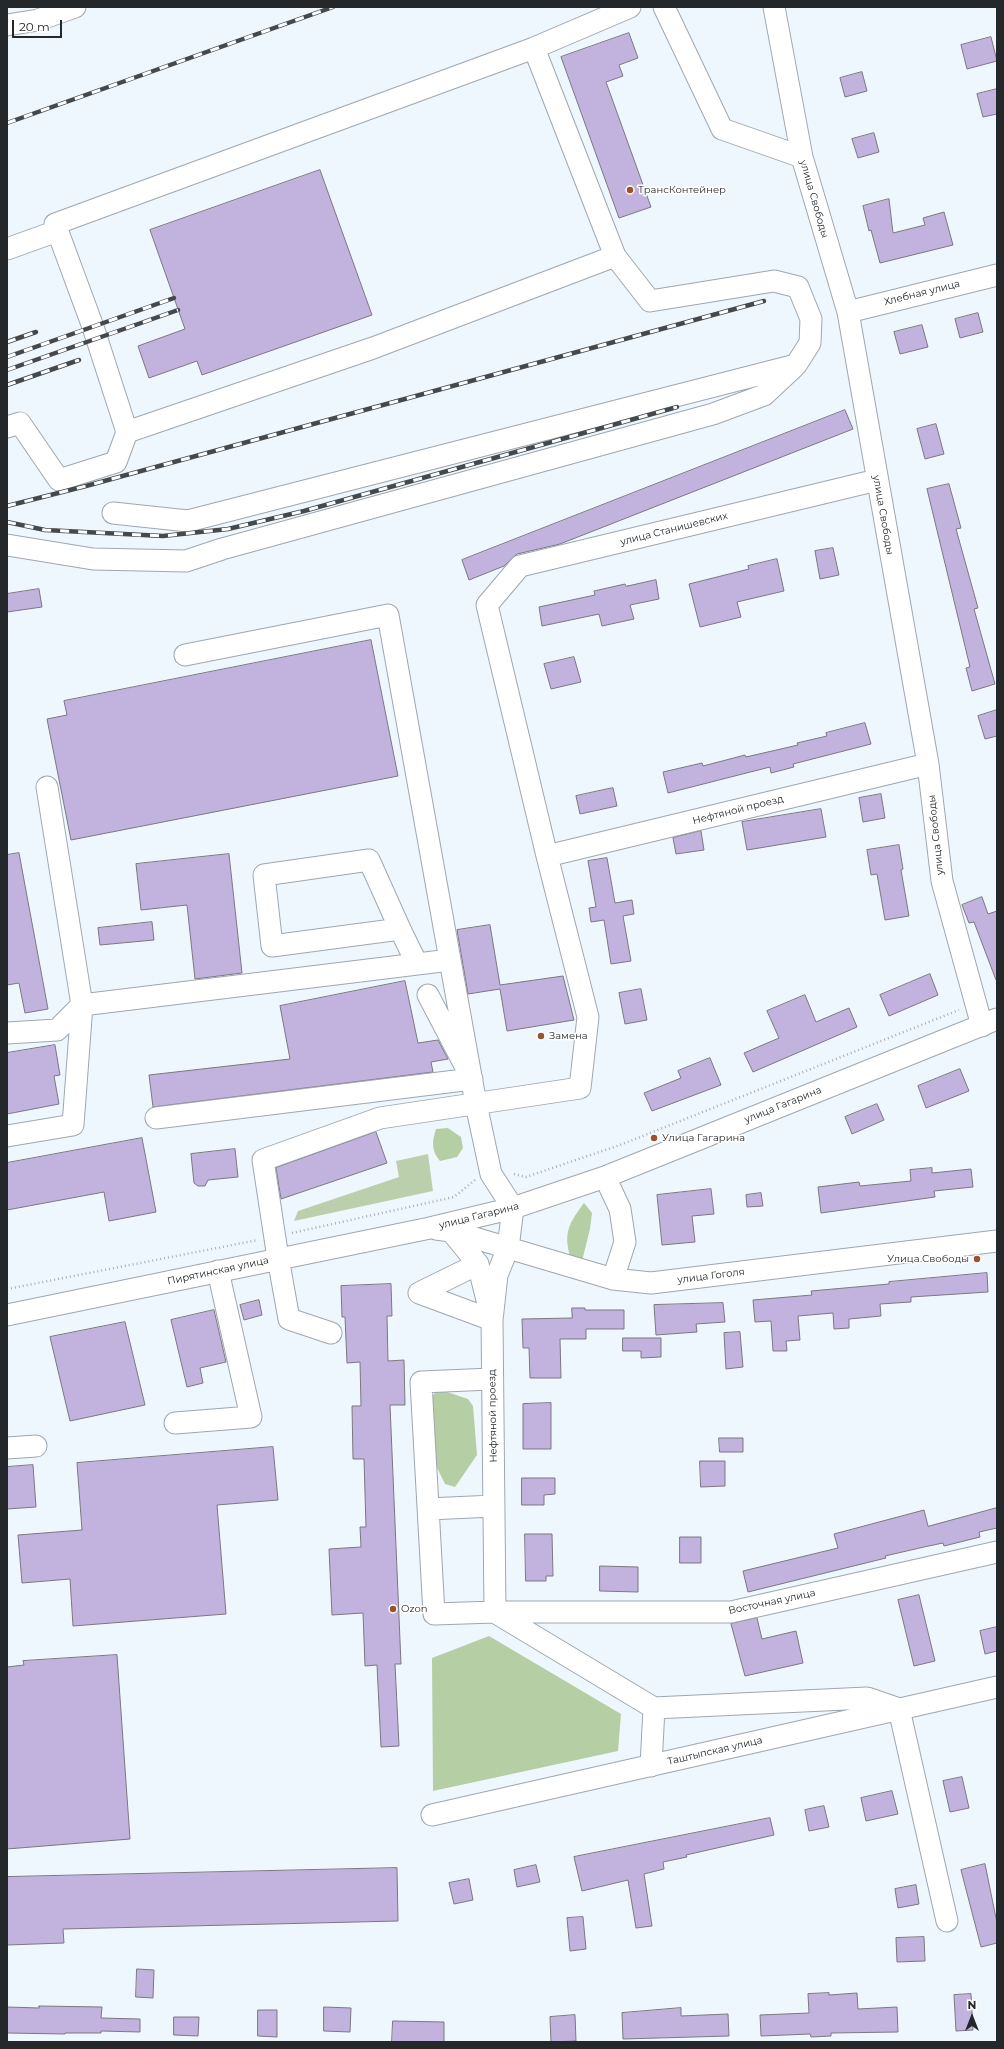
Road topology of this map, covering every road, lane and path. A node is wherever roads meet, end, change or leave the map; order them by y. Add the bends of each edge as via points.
1 (75, 7) edge
2 (630, 7) edge
3 (664, 7) edge
4 (774, 7) edge
5 (7, 25) edge
6 (534, 48) junction
7 (802, 157) junction
8 (57, 231) junction
9 (7, 249) edge
10 (615, 256) junction
11 (997, 275) edge
12 (848, 312) junction
13 (796, 365) junction
14 (7, 427) edge
15 (127, 432) junction
16 (877, 480) junction
17 (114, 513) dead end
18 (7, 545) edge
19 (185, 655) dead end
20 (928, 764) junction
21 (47, 787) dead end
22 (547, 856) junction
23 (400, 929) junction
24 (450, 960) junction
25 (417, 964) junction
26 (428, 995) dead end
27 (82, 1005) junction
28 (959, 1010) dead end
29 (989, 1023) edge
30 (7, 1033) edge
31 (472, 1079) junction
32 (476, 1104) junction
33 (156, 1118) dead end
34 (7, 1136) edge
35 (492, 1174) junction
36 (605, 1177) junction
37 (513, 1208) junction
38 (430, 1228) junction
39 (451, 1231) junction
40 (274, 1237) junction
41 (997, 1241) edge
42 (508, 1248) junction
43 (278, 1258) junction
44 (478, 1264) junction
45 (218, 1271) junction
46 (613, 1279) junction
47 (7, 1289) edge
48 (7, 1315) edge
49 (492, 1320) junction
50 (331, 1333) dead end
51 (492, 1379) junction
52 (175, 1423) dead end
53 (36, 1446) dead end
54 (7, 1448) edge
55 (494, 1506) junction
56 (428, 1509) junction
57 (997, 1552) edge
58 (495, 1612) junction
59 (997, 1687) edge
60 (654, 1708) junction
61 (899, 1709) junction
62 (651, 1766) junction
63 (432, 1815) dead end
64 (947, 1921) dead end

1 - 5 street via 38,20
2 - 6 street
3 - 7 street via 722,129
4 - 7 street, улица Свободы
6 - 8 street via 55,224
6 - 10 street
7 - 12 street, улица Свободы
8 - 9 street
8 - 15 street via 93,327
10 - 13 street via 650,301 774,281 798,287 811,319 810,343
10 - 15 street via 373,348
11 - 12 street, Хлебная улица
12 - 16 street, улица Свободы
13 - 17 street via 188,522
13 - 18 street via 764,395 712,414 186,560 93,559
14 - 15 street via 20,423 59,480 116,462
16 - 20 street, улица Свободы
16 - 22 street, улица Станишевских via 520,566 487,605
19 - 24 street via 388,615
20 - 22 street, Нефтяной проезд
20 - 29 street, улица Свободы via 942,881
21 - 27 street
22 - 32 street via 588,1017 580,1088
23 - 23 street via 272,946 264,875 369,860
23 - 25 street
24 - 25 street
24 - 31 street
25 - 27 street
26 - 31 street
27 - 30 street via 57,1030
27 - 34 street via 73,1125
28 - 35 path via 620,1145 526,1177 503,1171
29 - 36 street, улица Гагарина
31 - 32 street
31 - 33 street
32 - 35 street
32 - 40 street via 380,1118 263,1160
35 - 37 street
35 - 40 path via 476,1179 454,1197
36 - 37 street, улица Гагарина
36 - 46 street via 620,1209 625,1242
37 - 38 street, улица Гагарина
37 - 42 street
38 - 39 street, улица Гоголя
38 - 43 street, Пирятинская улица
39 - 42 street, улица Гоголя
39 - 44 street, Нефтяной проезд
40 - 43 street
40 - 47 path
41 - 46 street, улица Гоголя via 651,1283
42 - 46 street, улица Гоголя
42 - 49 street via 497,1275
43 - 45 street, Пирятинская улица
43 - 50 street via 289,1319
44 - 49 street, Нефтяной проезд
44 - 49 street via 419,1293
45 - 48 street, Пирятинская улица
45 - 52 street via 251,1417
49 - 51 street, Нефтяной проезд
51 - 55 street, Нефтяной проезд
51 - 56 street via 421,1382
53 - 54 street
55 - 56 street
55 - 58 street, Нефтяной проезд
56 - 58 street, Восточная улица via 434,1614
57 - 58 street, Восточная улица via 731,1612
58 - 60 street
59 - 61 street, Таштыпская улица
60 - 61 street via 867,1698
60 - 62 street
61 - 62 street, Таштыпская улица
61 - 64 street
62 - 63 street, Таштыпская улица

